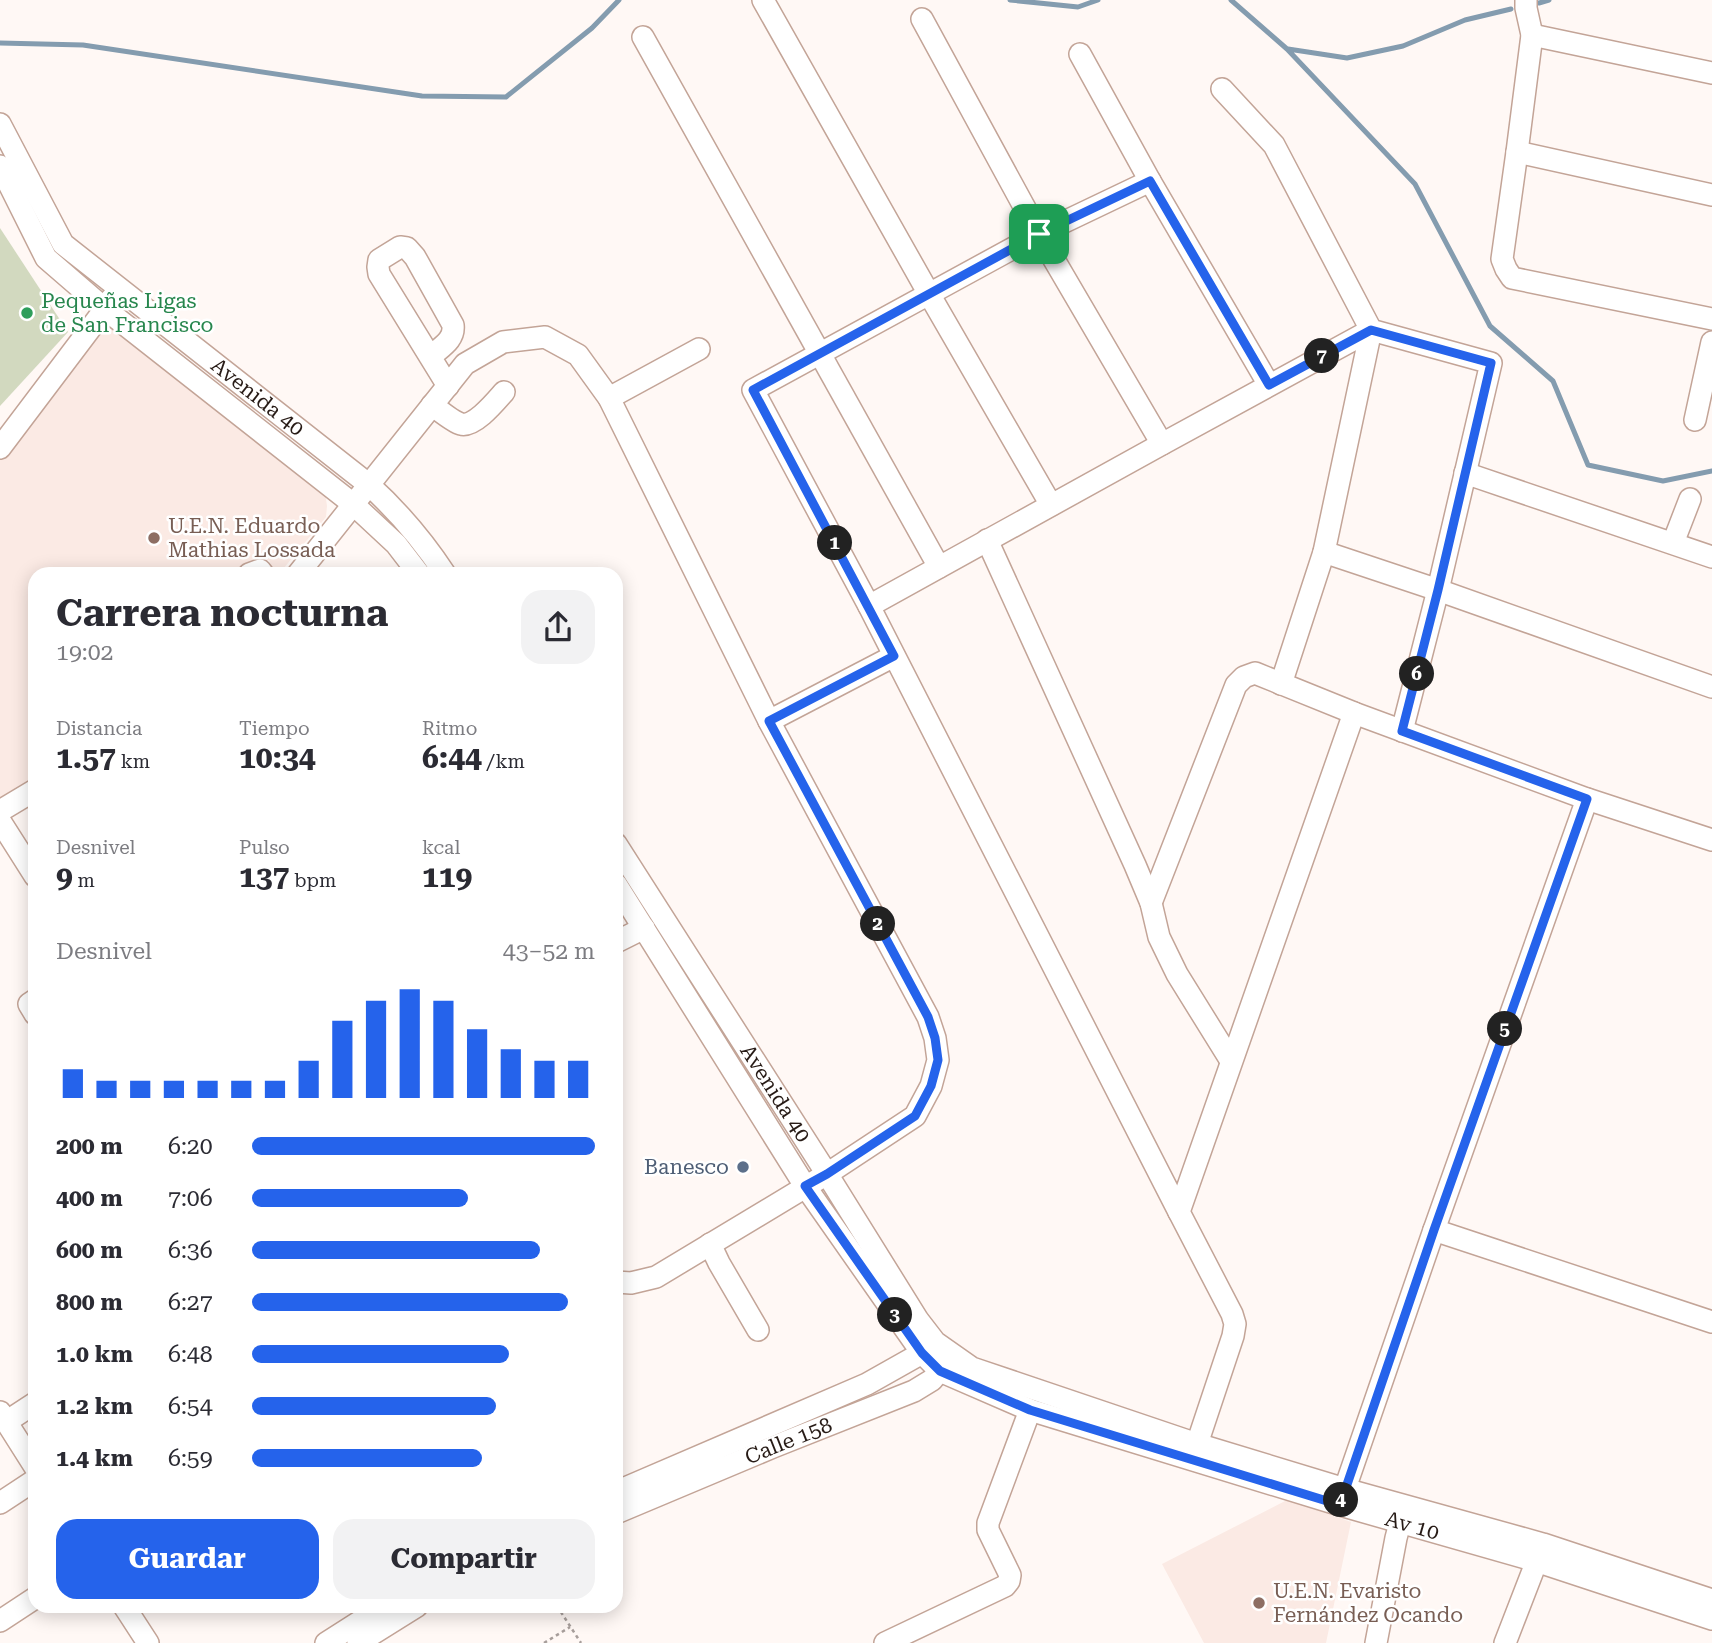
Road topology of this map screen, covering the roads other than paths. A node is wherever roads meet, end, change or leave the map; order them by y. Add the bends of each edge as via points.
1 (763, 0) edge
2 (1526, 0) edge
3 (922, 19) dead end
4 (1532, 35) junction
5 (643, 37) dead end
6 (1080, 54) dead end
7 (1712, 73) edge
8 (1222, 89) dead end
9 (0, 124) edge
10 (1517, 152) junction
11 (0, 166) edge
12 (1150, 181) junction
13 (1712, 195) edge
14 (1039, 234) junction
15 (118, 288) junction
16 (929, 294) junction
17 (105, 309) junction
18 (1712, 319) edge
19 (1371, 330) junction
20 (1712, 342) edge
21 (699, 349) dead end
22 (820, 353) junction
23 (430, 357) junction
24 (1269, 385) junction
25 (448, 386) junction
26 (504, 392) dead end
27 (609, 398) junction
28 (432, 405) junction
29 (1695, 420) dead end
30 (1161, 444) junction
31 (0, 448) edge
32 (1465, 473) junction
33 (368, 484) junction
34 (1690, 499) dead end
35 (353, 504) junction
36 (1051, 505) junction
37 (987, 540) junction
38 (1673, 543) junction
39 (1324, 552) junction
40 (1712, 557) edge
41 (304, 567) edge
42 (414, 567) edge
43 (439, 567) edge
44 (939, 567) junction
45 (1438, 590) junction
46 (869, 606) junction
47 (894, 656) junction
48 (1281, 684) junction
49 (1712, 687) edge
50 (1354, 713) junction
51 (769, 721) junction
52 (1402, 731) junction
53 (28, 794) edge
54 (1587, 799) junction
55 (0, 811) edge
56 (0, 821) edge
57 (1712, 840) edge
58 (623, 855) edge
59 (28, 865) edge
60 (623, 895) edge
61 (1151, 903) junction
62 (644, 928) junction
63 (623, 938) edge
64 (1231, 1061) junction
65 (827, 1174) junction
66 (805, 1186) junction
67 (1179, 1212) junction
68 (1434, 1230) junction
69 (710, 1244) junction
70 (623, 1282) edge
71 (900, 1322) junction
72 (1712, 1322) edge
73 (758, 1330) dead end
74 (937, 1355) junction
75 (889, 1372) junction
76 (975, 1386) junction
77 (914, 1391) junction
78 (28, 1406) edge
79 (1030, 1410) junction
80 (797, 1415) junction
81 (3, 1417) edge
82 (808, 1434) junction
83 (1197, 1444) junction
84 (28, 1455) edge
85 (720, 1459) junction
86 (665, 1482) junction
87 (28, 1485) edge
88 (623, 1491) edge
89 (1342, 1497) junction
90 (0, 1503) edge
91 (623, 1509) edge
92 (1400, 1522) junction
93 (1539, 1553) junction
94 (1712, 1600) edge
95 (28, 1603) edge
96 (129, 1613) edge
97 (378, 1613) edge
98 (403, 1613) edge
99 (1712, 1619) edge
100 (0, 1621) edge
101 (360, 1635) edge
102 (148, 1643) edge
103 (326, 1643) edge
104 (886, 1643) edge
105 (1376, 1643) edge
106 (1505, 1643) edge

1 - 16 street
2 - 4 street
3 - 14 street
4 - 7 street
4 - 10 street
5 - 22 street
6 - 12 street
8 - 19 street via 1274,145
9 - 15 street, Avenida 40 via 63,244
10 - 13 street
10 - 18 street via 1502,259 1512,278
11 - 17 street, Avenida 40 via 46,258
12 - 14 street
12 - 24 street
14 - 16 street
14 - 30 street
15 - 17 street
15 - 33 street, Avenida 40
16 - 22 street
16 - 36 street
17 - 31 street
17 - 35 street, Avenida 40
19 - 24 street
19 - 32 street via 1491,363
19 - 39 street
20 - 29 street
21 - 27 street
22 - 44 street
22 - 46 street via 753,390
23 - 23 street via 379,274 379,260 400,247 415,257 453,325 452,337
23 - 25 street
24 - 30 street
25 - 27 street via 465,364 503,342 545,337 578,355
25 - 28 street
26 - 28 street via 467,424 461,425
27 - 51 street
28 - 33 street
30 - 36 street
32 - 38 street
32 - 45 street
33 - 35 street
33 - 43 street, Avenida 40 via 414,530
34 - 38 street
35 - 41 street
35 - 42 street, Avenida 40
36 - 37 street
37 - 44 street
37 - 61 street
38 - 40 street
39 - 45 street
39 - 48 street
44 - 46 street
45 - 49 street
45 - 52 street
46 - 47 street
47 - 51 street
47 - 67 street
48 - 50 street
48 - 61 street via 1255,673 1236,685
50 - 52 street
50 - 64 street
51 - 65 street via 928,1017 938,1060 915,1116
52 - 54 street
53 - 55 street
54 - 57 street
54 - 68 street
56 - 59 street
58 - 65 street, Avenida 40
60 - 62 street, Avenida 40
61 - 64 street via 1158,937
62 - 63 street
62 - 66 street, Avenida 40
64 - 67 street
65 - 66 street
65 - 74 street, Avenida 40
66 - 69 street
66 - 71 street, Avenida 40
67 - 83 street via 1235,1324
68 - 72 street
68 - 89 street
69 - 70 street via 656,1277
69 - 73 street
71 - 74 street, Avenida 40
71 - 75 street via 903,1342
74 - 75 street
74 - 76 street, Av 10
74 - 77 street, Calle 158 via 932,1380
74 - 83 street
75 - 80 street
76 - 77 street
76 - 79 street, Av 10
77 - 82 street, Calle 158
78 - 81 street
79 - 89 street, Av 10
79 - 104 street via 988,1523 1010,1575 1006,1586
80 - 82 street
80 - 85 street
81 - 84 street
82 - 85 street, Calle 158
83 - 89 street
85 - 86 street, Calle 158
86 - 88 street
86 - 91 street, Calle 158
87 - 90 street
89 - 92 street, Av 10
89 - 93 street
92 - 93 street, Av 10
92 - 105 street
93 - 94 street
93 - 99 street, Av 10
93 - 106 street
95 - 100 street
96 - 102 street
97 - 101 street
98 - 101 street
101 - 103 street

